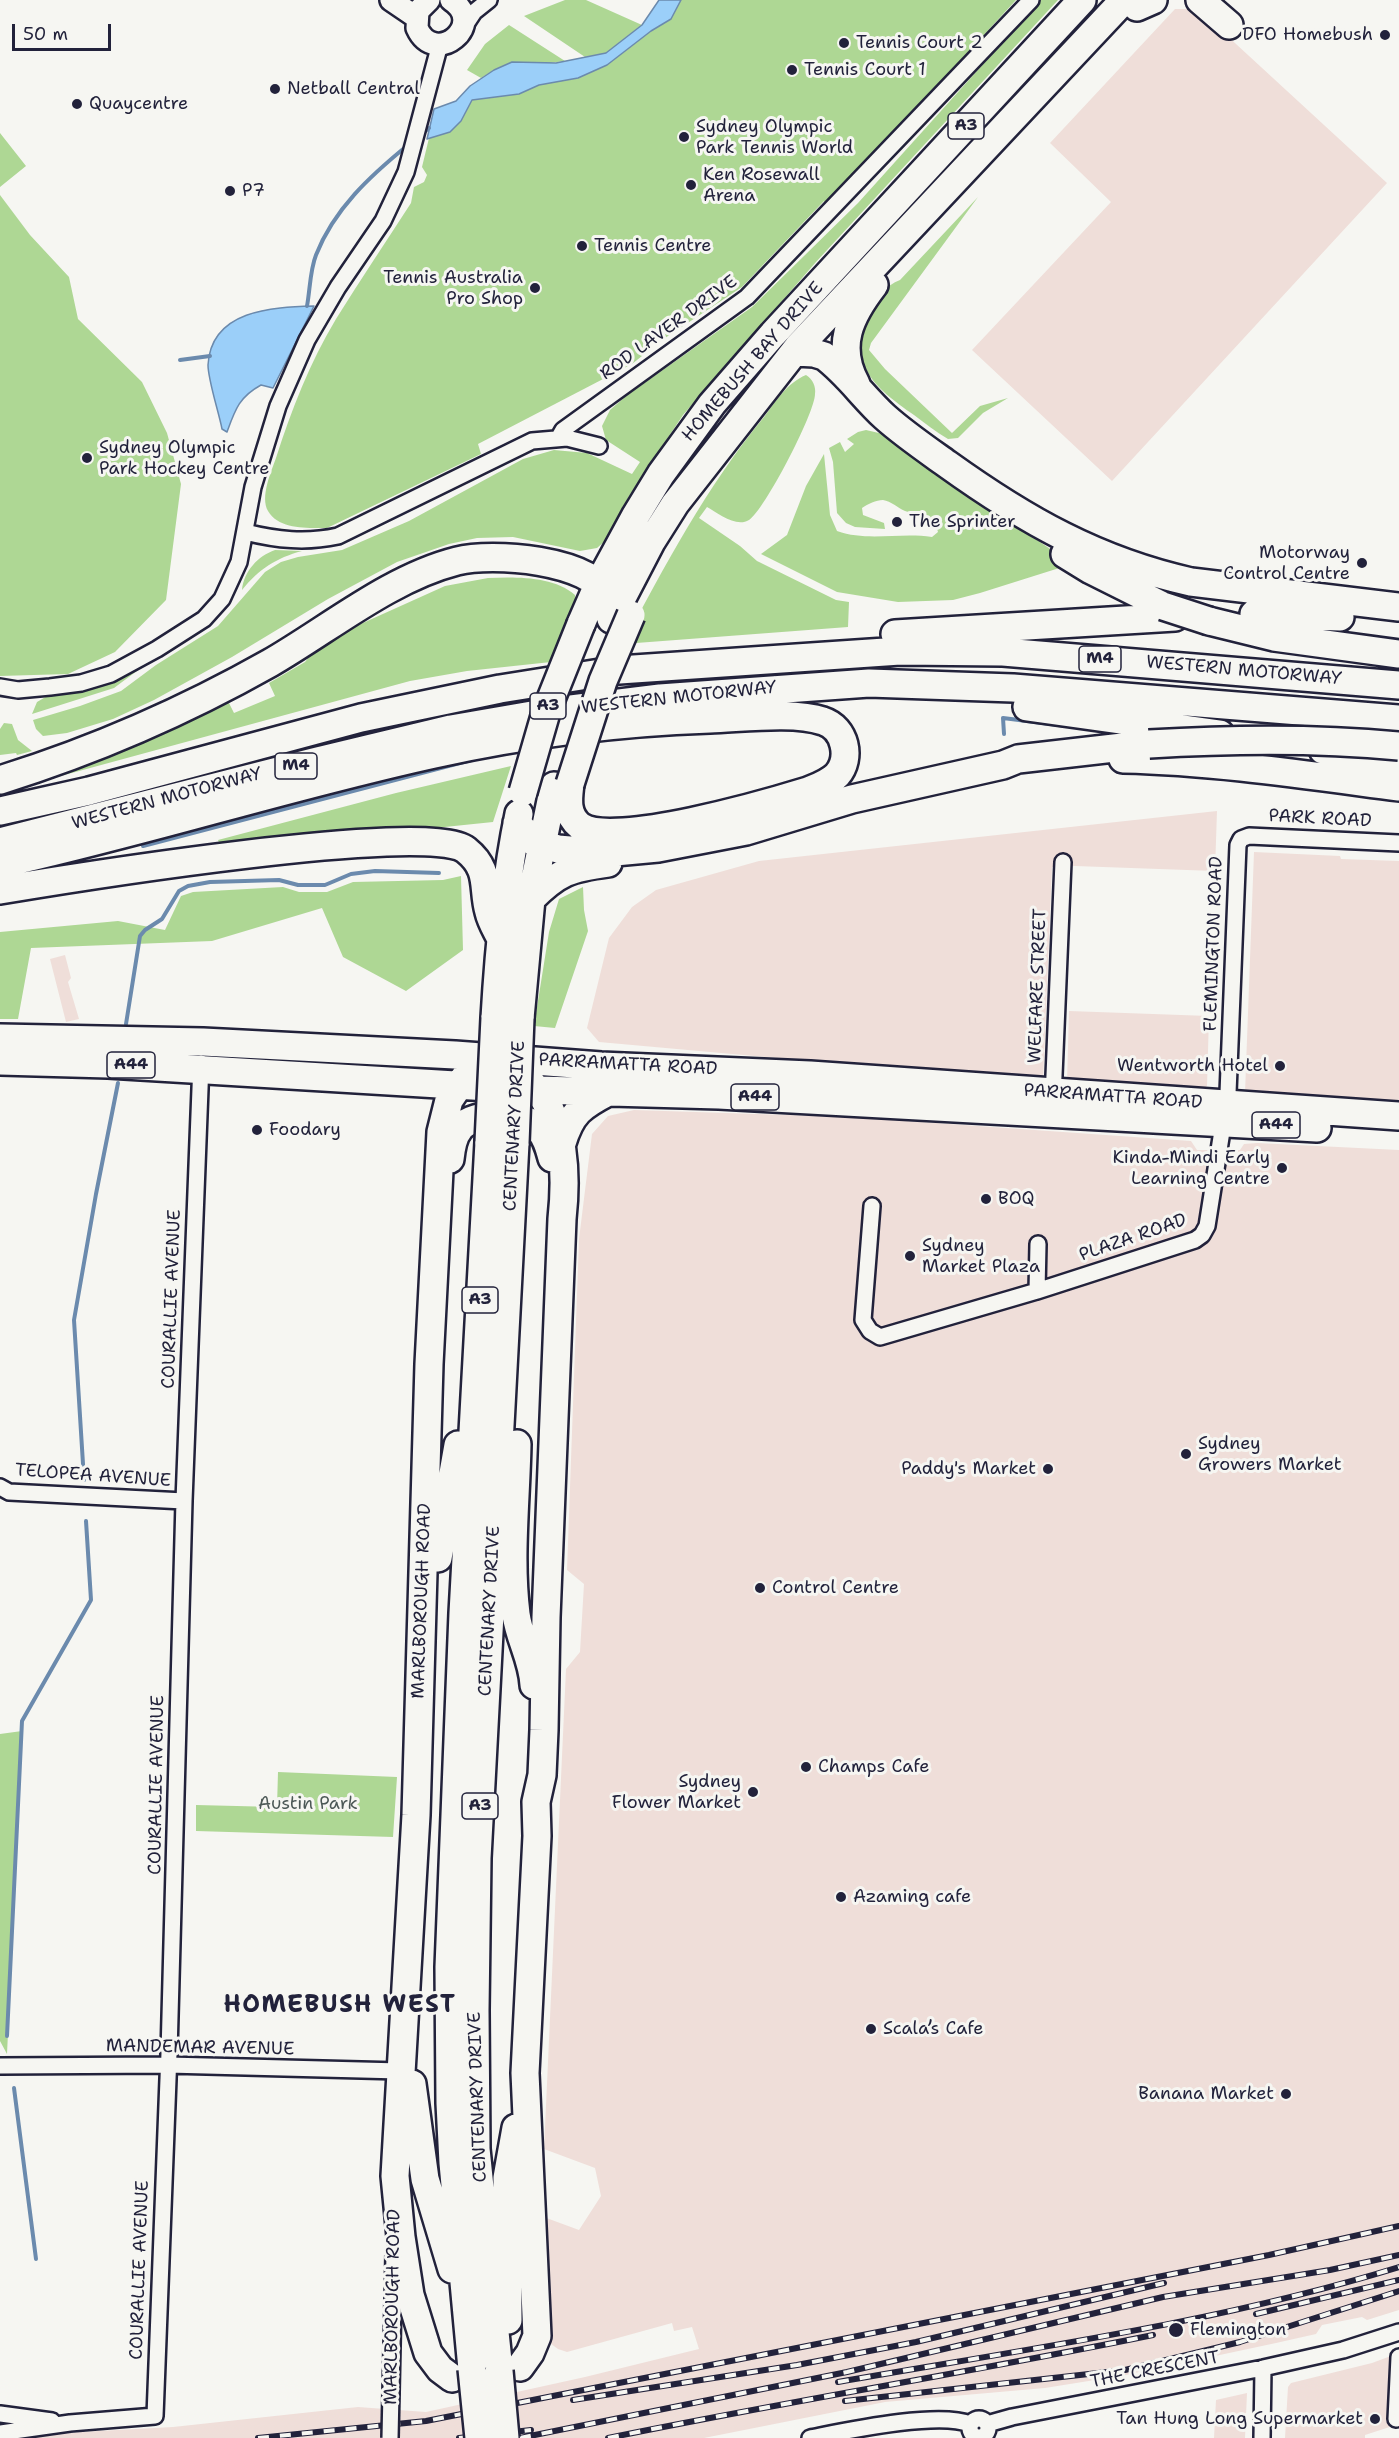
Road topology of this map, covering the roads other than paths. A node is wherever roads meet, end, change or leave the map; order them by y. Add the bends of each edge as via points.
1 (391, 0) edge
2 (451, 0) edge
3 (489, 0) edge
4 (1031, 0) edge
5 (1082, 0) edge
6 (1200, 0) edge
7 (1218, 0) edge
8 (1139, 2) edge
9 (423, 9) edge
10 (462, 30) junction
11 (441, 44) junction
12 (988, 144) junction
13 (772, 334) junction
14 (795, 352) junction
15 (860, 390) junction
16 (559, 437) junction
17 (599, 446) dead end
18 (244, 532) junction
19 (1097, 562) junction
20 (598, 585) junction
21 (1399, 607) edge
22 (1169, 611) junction
23 (1254, 614) dead end
24 (621, 617) junction
25 (1399, 623) edge
26 (1399, 654) edge
27 (801, 656) junction
28 (0, 680) edge
29 (868, 682) junction
30 (1399, 685) edge
31 (0, 687) edge
32 (18, 690) junction
33 (1399, 719) edge
34 (1399, 746) edge
35 (1399, 763) edge
36 (1002, 765) junction
37 (0, 780) edge
38 (562, 785) junction
39 (1399, 787) edge
40 (0, 811) edge
41 (517, 824) junction
42 (723, 836) junction
43 (1241, 839) joint
44 (0, 842) edge
45 (1399, 843) edge
46 (541, 845) junction
47 (1063, 862) dead end
48 (0, 864) edge
49 (0, 890) edge
50 (531, 899) junction
51 (500, 937) junction
52 (507, 1018) junction
53 (0, 1039) edge
54 (203, 1042) junction
55 (494, 1057) junction
56 (0, 1061) edge
57 (200, 1069) junction
58 (427, 1084) junction
59 (458, 1085) junction
60 (538, 1090) junction
61 (608, 1092) junction
62 (1053, 1103) junction
63 (1223, 1113) junction
64 (1399, 1116) edge
65 (441, 1132) junction
66 (1399, 1132) edge
67 (502, 1142) junction
68 (562, 1143) junction
69 (872, 1206) dead end
70 (562, 1219) junction
71 (436, 1231) junction
72 (1038, 1244) dead end
73 (509, 1255) junction
74 (1037, 1291) junction
75 (476, 1374) junction
76 (0, 1487) edge
77 (184, 1501) junction
78 (423, 1605) junction
79 (536, 1802) junction
80 (409, 1946) junction
81 (0, 2066) edge
82 (168, 2066) junction
83 (400, 2071) junction
84 (395, 2176) junction
85 (466, 2304) junction
86 (1399, 2332) edge
87 (1399, 2357) edge
88 (505, 2365) junction
89 (1263, 2368) junction
90 (452, 2378) dead end
91 (0, 2414) edge
92 (1396, 2419) dead end
93 (70, 2423) junction
94 (0, 2433) edge
95 (975, 2433) edge
96 (390, 2438) edge
97 (480, 2438) edge
98 (505, 2438) edge
99 (810, 2438) edge
100 (1262, 2438) edge

1 - 9 street
2 - 10 street via 462,11
3 - 10 street via 474,12
4 - 16 street, ROD LAVER DRIVE via 747,297 563,430
5 - 13 highway, HOMEBUSH BAY DRIVE / A3
6 - 7 highway via 1234,23
8 - 12 highway, HOMEBUSH BAY DRIVE / A3 via 1033,97
9 - 11 street via 417,28 424,38
10 - 11 street via 453,40
11 - 18 street via 406,172 383,220 308,340 278,406 252,487
12 - 14 highway, HOMEBUSH BAY DRIVE / A3
12 - 15 highway via 857,306 846,347 848,365
13 - 14 highway
13 - 20 highway, HOMEBUSH BAY DRIVE / A3 via 680,447 636,515
14 - 15 highway via 824,356
14 - 24 highway, HOMEBUSH BAY DRIVE / A3 via 675,504 651,542
15 - 19 highway via 897,427 1026,525
16 - 17 street
16 - 18 street via 518,447 338,536 295,541
18 - 32 street via 240,562 229,589 204,619 111,674 81,683
19 - 21 highway via 1191,582
19 - 22 highway
20 - 24 highway
20 - 37 highway via 572,570 519,558 459,560 436,567 234,682 94,747
20 - 41 highway, HOMEBUSH BAY DRIVE / A3, bridge via 547,709
22 - 26 highway, bridge via 1274,637
22 - 27 highway, WESTERN MOTORWAY via 851,637
23 - 25 highway via 1325,615
24 - 38 highway, HOMEBUSH BAY DRIVE / A3 via 570,731
27 - 30 highway, WESTERN MOTORWAY / M4 via 900,651 1003,652
27 - 40 highway, WESTERN MOTORWAY / M4 via 619,670 443,700
28 - 32 street
29 - 33 highway, WESTERN MOTORWAY / M4 via 1013,688
29 - 35 highway, WESTERN MOTORWAY / M4 via 952,700 1126,719
29 - 44 highway, WESTERN MOTORWAY / M4 via 660,698 452,729
31 - 32 street
34 - 36 highway, bridge via 1306,739 1216,740 1018,759
36 - 39 highway via 1019,767 1105,758 1166,760
36 - 42 highway via 852,799
38 - 46 highway, CENTENARY DRIVE / A3
38 - 48 highway via 569,809 581,827 623,831 718,816 808,791 838,773 845,752 838,730 816,718 681,720 600,727 437,753 119,837
41 - 46 highway via 526,836
41 - 51 highway, CENTENARY DRIVE / A3
42 - 46 highway via 604,853
42 - 50 highway via 666,855 580,867 552,879
43 - 45 street, PARK ROAD via 1249,836
43 - 63 street, FLEMINGTON ROAD via 1230,1055
46 - 50 highway, CENTENARY DRIVE / A3
47 - 62 street, WELFARE STREET
49 - 51 highway via 261,852 439,842 458,845 479,866 489,911
50 - 52 highway, CENTENARY DRIVE / A3
51 - 52 highway, CENTENARY DRIVE / A3
52 - 67 highway, CENTENARY DRIVE / A3, bridge
53 - 54 highway, PARRAMATTA ROAD / A44
54 - 55 highway, PARRAMATTA ROAD / A44
54 - 57 street, COURALLIE AVENUE
55 - 59 highway, MARLBOROUGH ROAD
55 - 60 highway
55 - 62 highway, PARRAMATTA ROAD / A44 via 810,1075
56 - 57 highway, PARRAMATTA ROAD / A44
57 - 58 highway, PARRAMATTA ROAD / A44
57 - 77 street, COURALLIE AVENUE
58 - 59 highway, PARRAMATTA ROAD / A44
58 - 65 highway, MARLBOROUGH ROAD via 432,1090
59 - 60 highway, PARRAMATTA ROAD / A44
59 - 65 highway, MARLBOROUGH ROAD via 449,1100
60 - 61 highway, PARRAMATTA ROAD / A44
60 - 68 highway
61 - 62 highway, PARRAMATTA ROAD / A44
61 - 68 highway via 577,1111 567,1123
62 - 63 highway, PARRAMATTA ROAD / A44
63 - 64 highway, PARRAMATTA ROAD / A44
63 - 66 highway, PARRAMATTA ROAD / A44
63 - 74 street, PLAZA ROAD via 1213,1196 1202,1235 1176,1247
65 - 71 highway, MARLBOROUGH ROAD
67 - 73 highway, CENTENARY DRIVE / A3
67 - 75 highway, CENTENARY DRIVE / A3
68 - 70 highway
69 - 74 street, PLAZA ROAD via 863,1320 880,1337
70 - 71 highway via 553,1159 538,1128 529,1121 482,1117 466,1122 456,1135
70 - 79 highway via 542,1775
71 - 78 highway, MARLBOROUGH ROAD
72 - 74 street
73 - 79 highway via 519,1304 513,1579 517,1617 534,1681
73 - 88 highway, CENTENARY DRIVE / A3 via 477,1858 475,2010 476,2149
75 - 78 highway via 461,1383 458,1447 436,1574
75 - 85 highway, CENTENARY DRIVE / A3 via 449,1967 450,2103
76 - 77 street, TELOPEA AVENUE via 9,1492
77 - 82 street, COURALLIE AVENUE
78 - 80 highway, MARLBOROUGH ROAD
79 - 88 highway via 525,2073 537,2336 530,2353
80 - 83 highway, MARLBOROUGH ROAD
80 - 85 highway via 412,2090 424,2179
81 - 82 street, MANDEMAR AVENUE
82 - 83 street, MANDEMAR AVENUE
82 - 93 street, COURALLIE AVENUE via 155,2416
83 - 84 highway, MARLBOROUGH ROAD
84 - 90 highway, MARLBOROUGH ROAD via 410,2295 428,2354
84 - 96 street, MARLBOROUGH ROAD, bridge
85 - 97 highway, CENTENARY DRIVE / A3, bridge
86 - 89 street, THE CRESCENT via 1343,2350
87 - 92 street
88 - 98 highway, CENTENARY DRIVE / A3, bridge
89 - 95 street, THE CRESCENT via 1012,2417 987,2424 985,2435
89 - 100 street
91 - 93 street, COURALLIE AVENUE
93 - 94 street, COURALLIE AVENUE
95 - 99 street via 952,2419 941,2419

